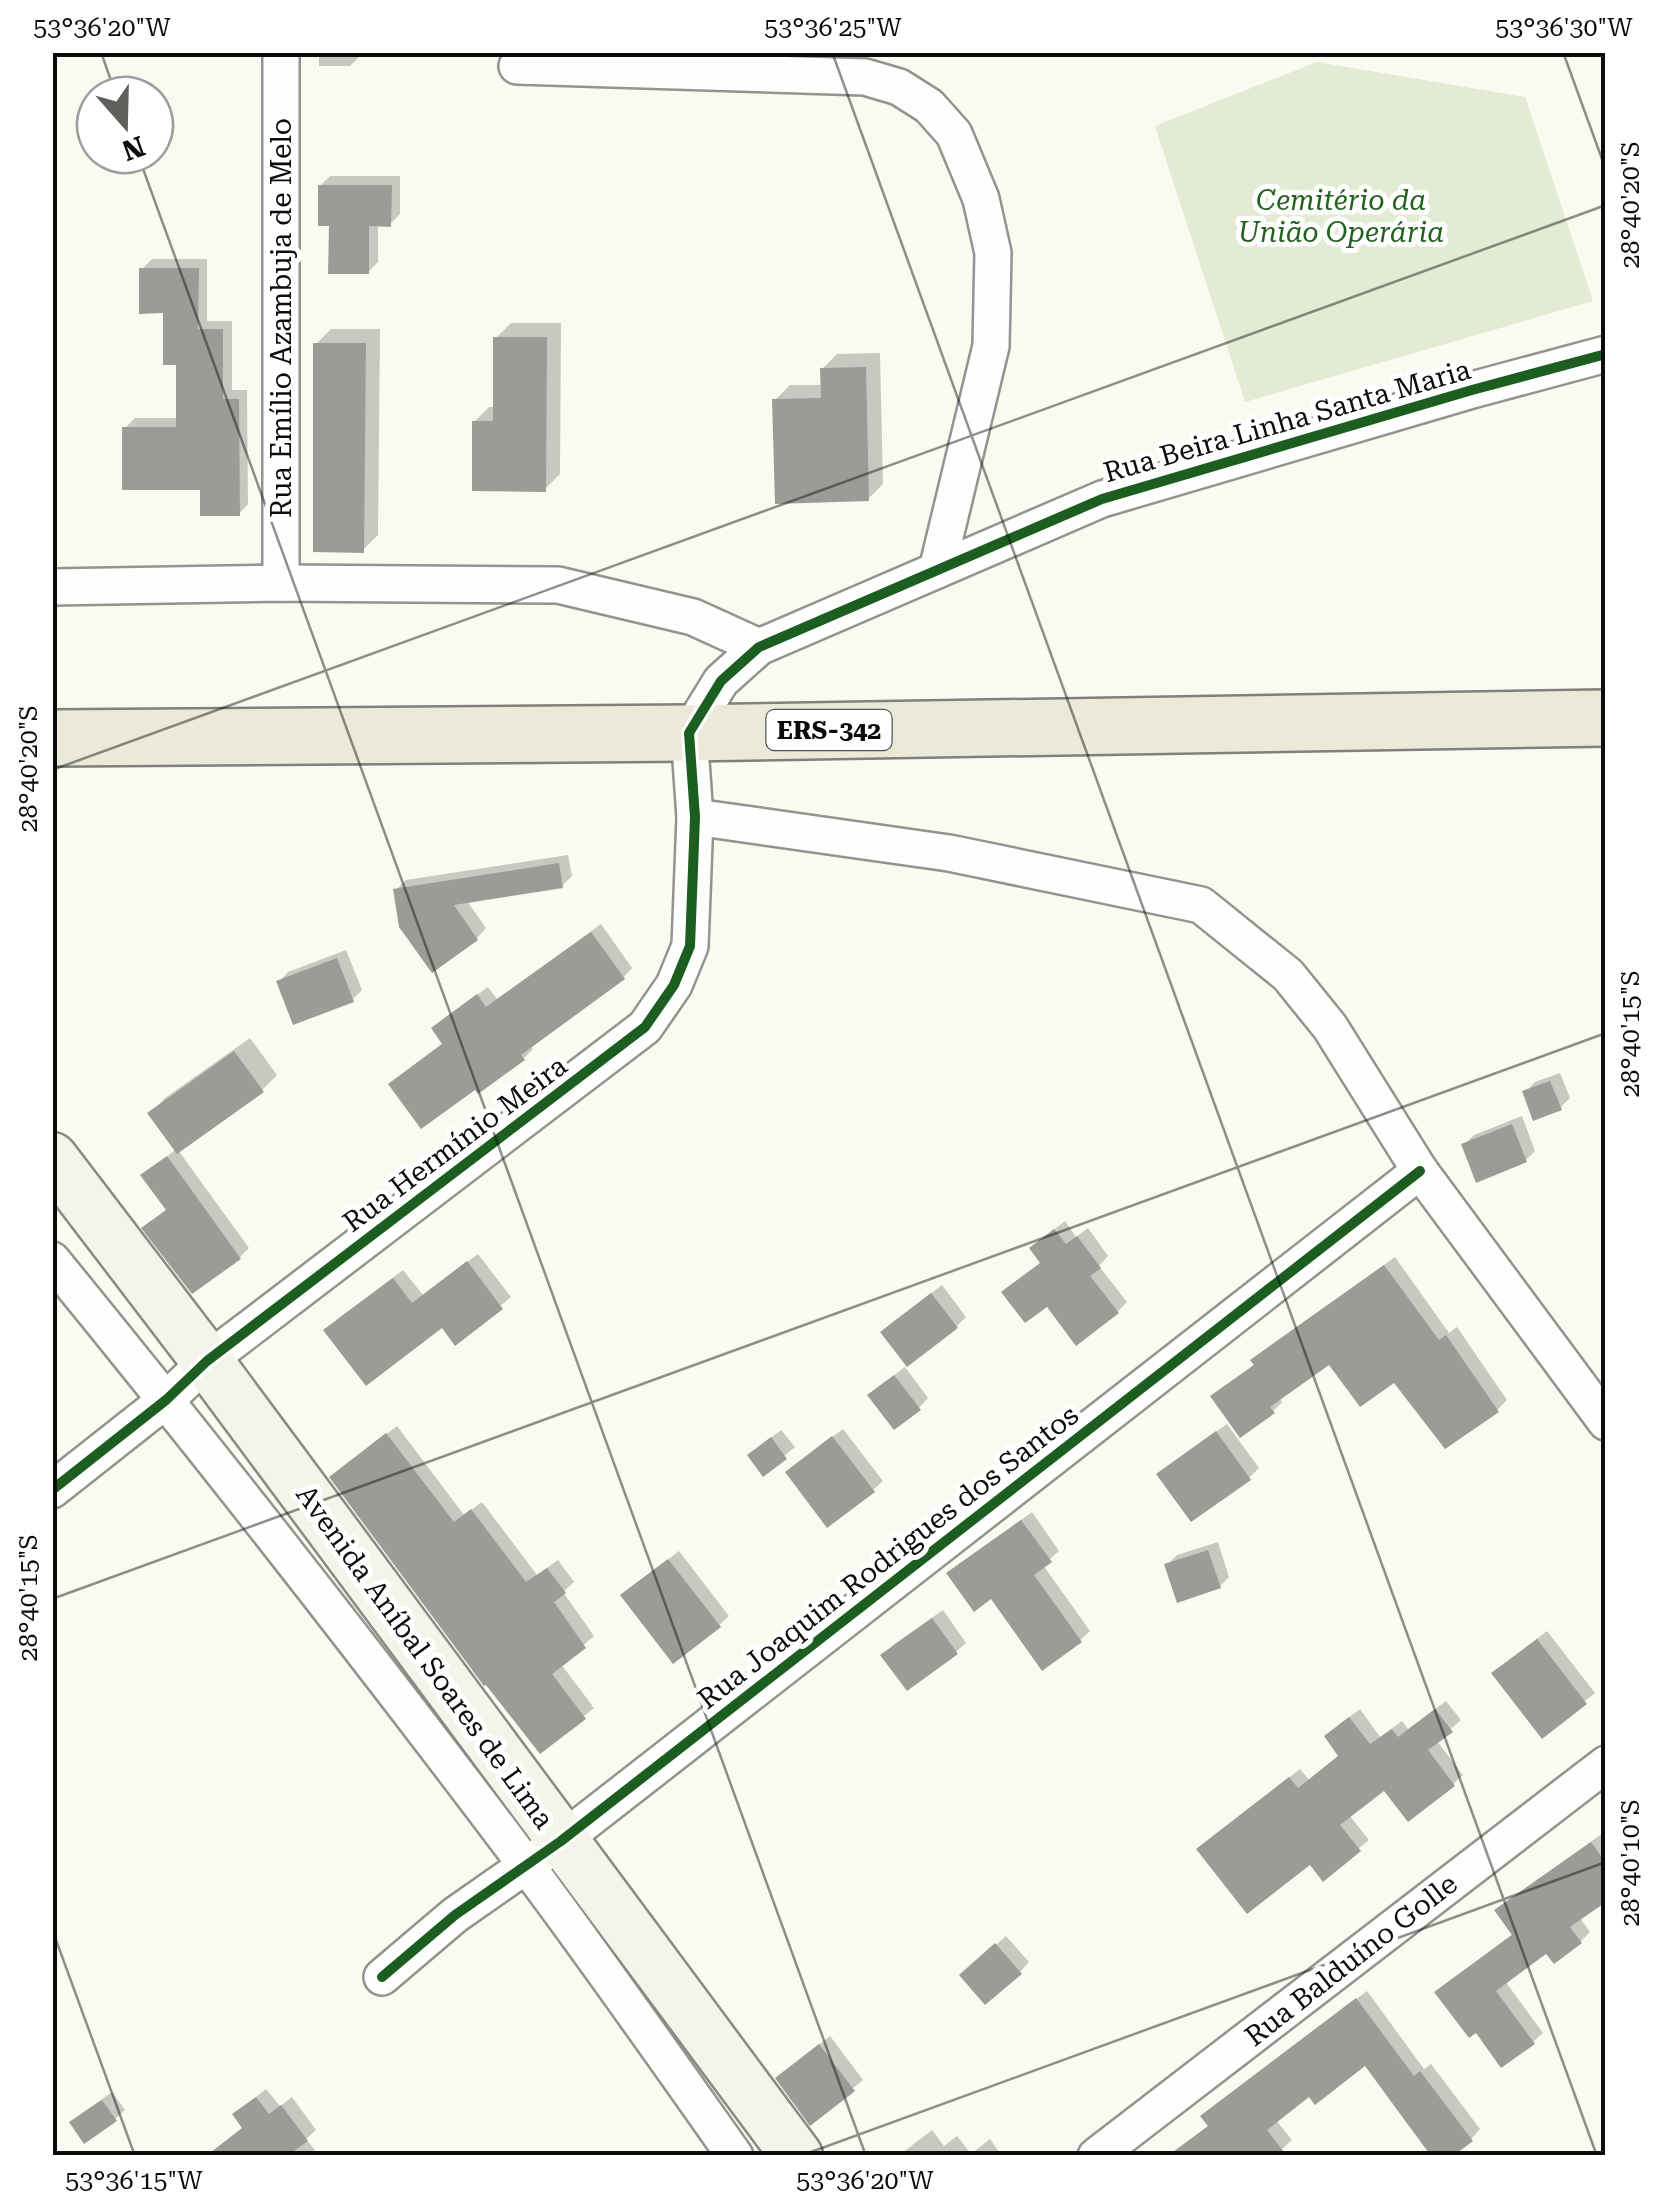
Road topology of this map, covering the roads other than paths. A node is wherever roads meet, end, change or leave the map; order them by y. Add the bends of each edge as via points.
1 (281, 52) edge
2 (517, 66) dead end
3 (1606, 354) edge
4 (936, 570) junction
5 (281, 583) junction
6 (52, 587) edge
7 (759, 647) junction
8 (1606, 718) edge
9 (690, 733) junction
10 (52, 738) edge
11 (695, 817) junction
12 (52, 1158) edge
13 (1420, 1171) junction
14 (52, 1260) edge
15 (207, 1361) junction
16 (166, 1400) junction
17 (1606, 1422) edge
18 (52, 1490) edge
19 (1606, 1764) edge
20 (543, 1853) junction
21 (382, 1977) dead end
22 (736, 2156) edge
23 (797, 2156) edge
24 (1096, 2156) edge

1 - 5 street, Rua Emílio Azambuja de Melo
2 - 4 street via 865,77 929,106 954,134 981,199 993,253 991,346
3 - 4 street, Rua Beira Linha Santa Maria via 1102,499
4 - 7 street, Rua Beira Linha Santa Maria
5 - 6 street
5 - 7 street via 558,585 693,618
7 - 9 street, Rua Beira Linha Santa Maria via 721,681
8 - 9 main road, ERS-342
9 - 10 main road, ERS-342
9 - 11 street, Rua Hermínio Meira
11 - 13 street via 949,853 1201,904 1288,975 1330,1027
11 - 15 street, Rua Hermínio Meira via 690,946 645,1028
12 - 15 street, Avenida Aníbal Soares de Lima
13 - 17 street
13 - 20 street, Rua Joaquim Rodrigues dos Santos
14 - 16 street, Avenida Aníbal Soares de Lima
15 - 16 street, Rua Hermínio Meira
15 - 20 street, Avenida Aníbal Soares de Lima
16 - 18 street, Rua Hermínio Meira
16 - 20 street, Avenida Aníbal Soares de Lima via 348,1631
19 - 24 street, Rua Balduíno Golle
20 - 21 street, Rua Joaquim Rodrigues dos Santos
20 - 22 street, Avenida Aníbal Soares de Lima
20 - 23 street, Avenida Aníbal Soares de Lima

